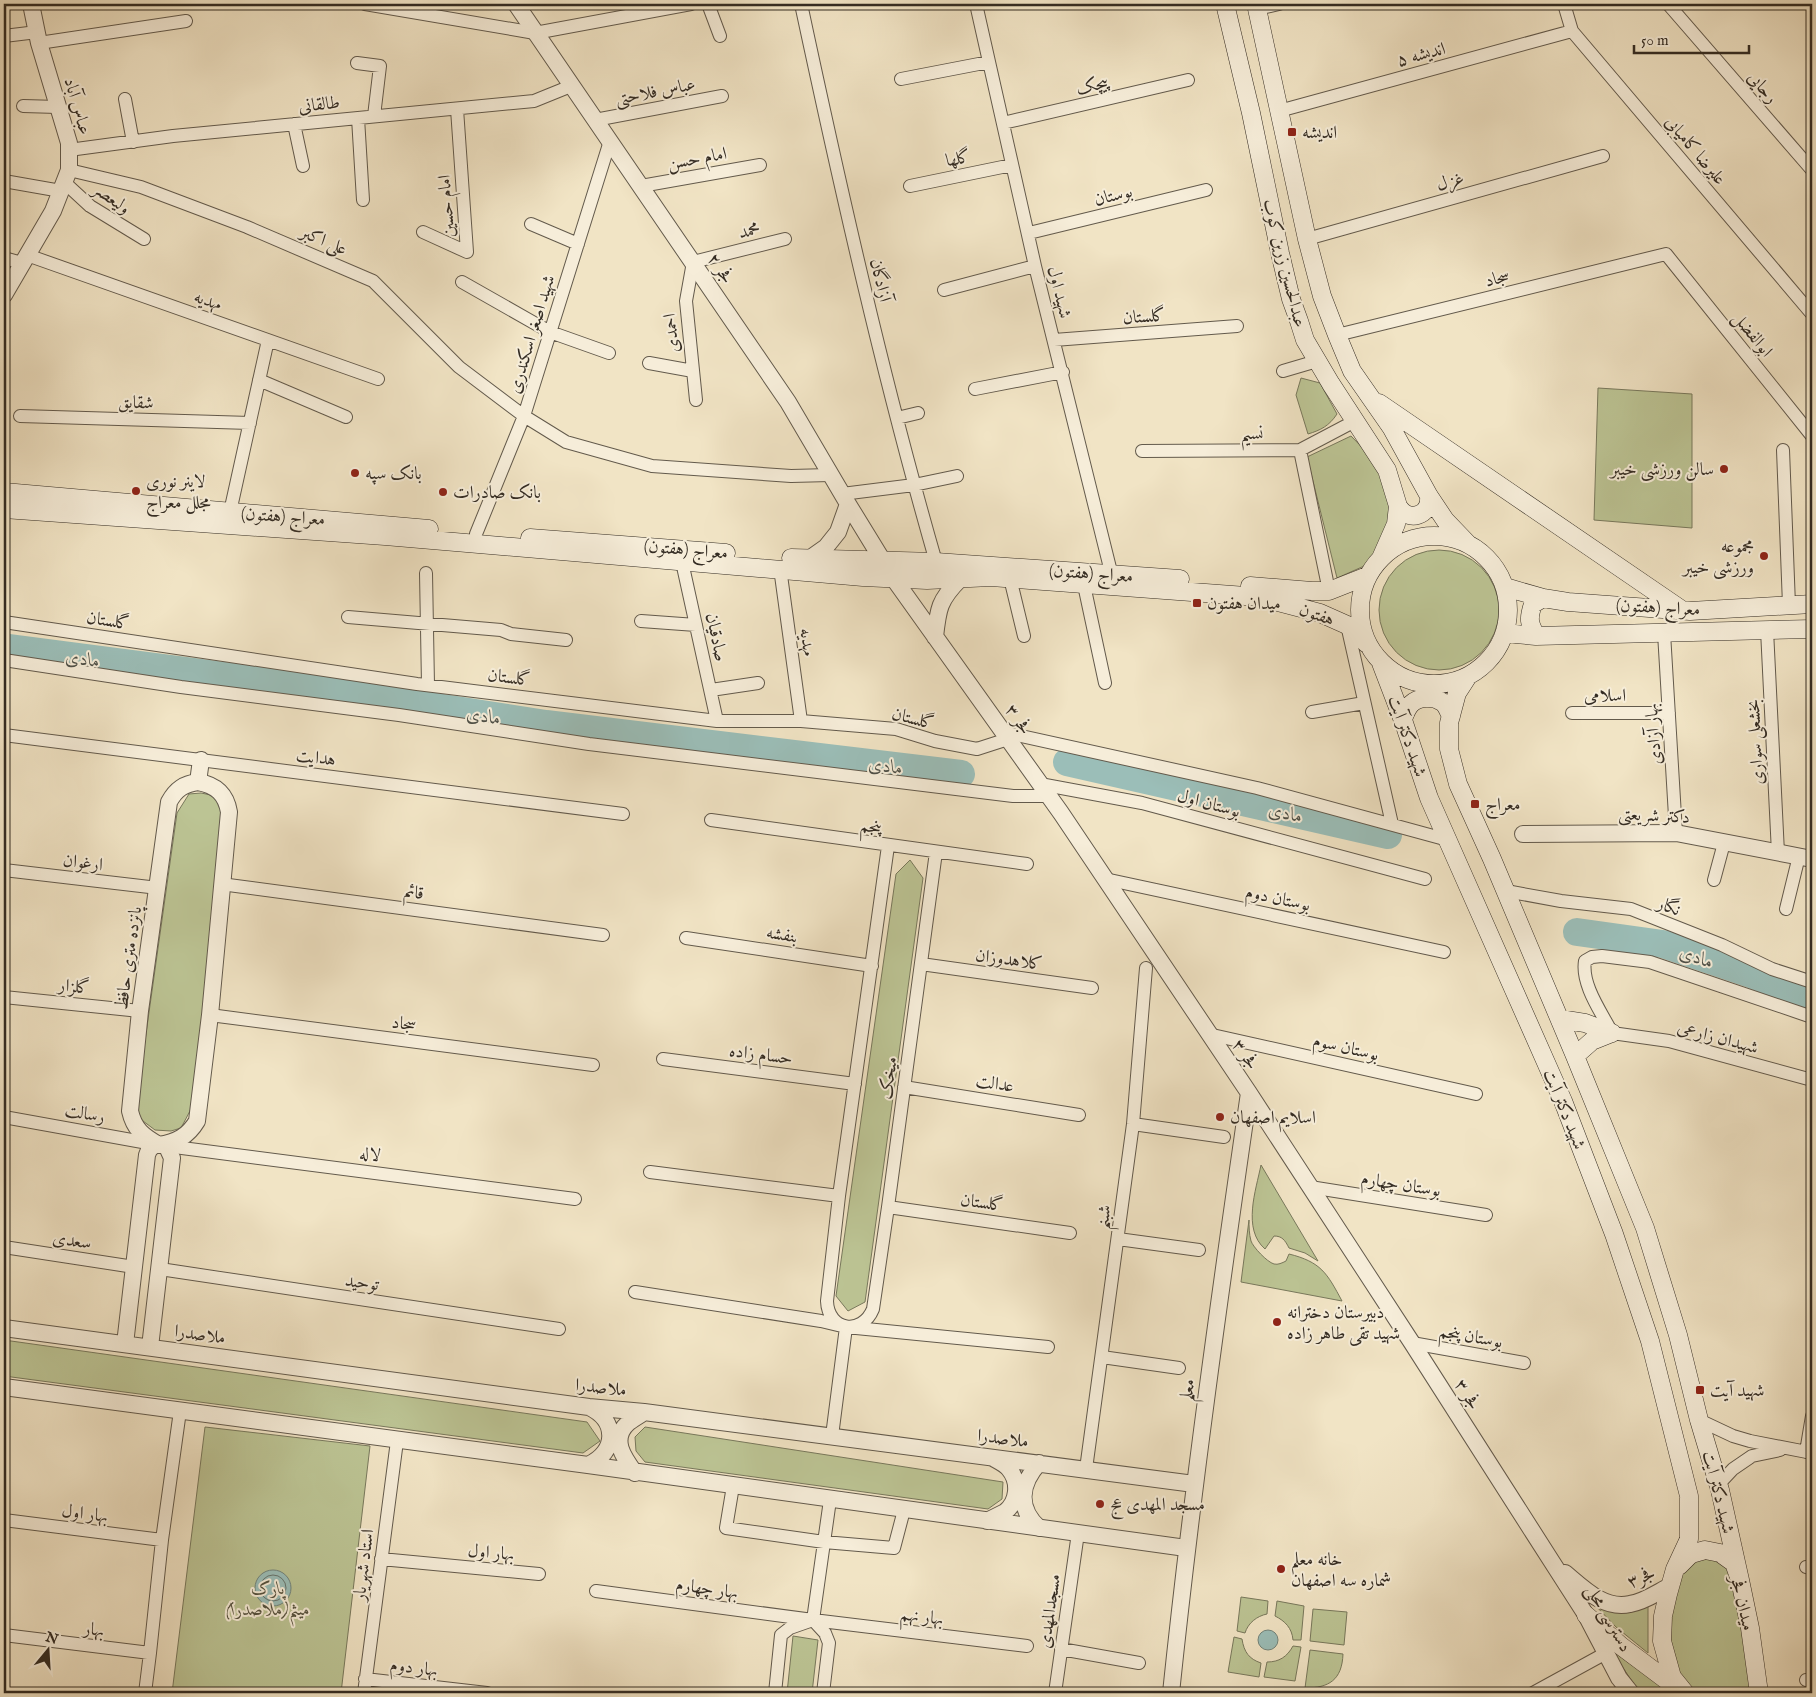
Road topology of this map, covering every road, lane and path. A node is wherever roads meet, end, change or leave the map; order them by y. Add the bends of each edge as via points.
1 (31, 4) edge
2 (366, 4) edge
3 (516, 4) edge
4 (691, 4) edge
5 (708, 4) edge
6 (801, 4) edge
7 (976, 4) edge
8 (1225, 4) edge
9 (1279, 4) edge
10 (1564, 4) edge
11 (1668, 4) edge
12 (1256, 6) edge
13 (186, 21) dead end
14 (1572, 32) junction
15 (535, 33) junction
16 (4, 36) edge
17 (720, 36) dead end
18 (38, 38) junction
19 (989, 62) junction
20 (357, 63) dead end
21 (902, 79) dead end
22 (1188, 80) dead end
23 (571, 86) junction
24 (722, 96) dead end
25 (125, 100) dead end
26 (23, 106) dead end
27 (58, 107) junction
28 (457, 109) junction
29 (1279, 110) junction
30 (374, 116) junction
31 (358, 118) junction
32 (595, 120) junction
33 (1003, 123) junction
34 (294, 124) junction
35 (610, 141) junction
36 (133, 142) junction
37 (69, 150) junction
38 (1603, 156) dead end
39 (760, 165) dead end
40 (1012, 165) junction
41 (303, 166) dead end
42 (1812, 170) edge
43 (4, 181) edge
44 (64, 181) junction
45 (641, 186) junction
46 (910, 186) dead end
47 (1206, 190) dead end
48 (364, 200) dead end
49 (531, 224) dead end
50 (423, 232) dead end
51 (1029, 233) junction
52 (144, 239) dead end
53 (786, 239) dead end
54 (1307, 239) junction
55 (578, 244) junction
56 (1666, 254) joint
57 (4, 258) edge
58 (25, 259) junction
59 (693, 262) junction
60 (1035, 266) junction
61 (462, 282) dead end
62 (944, 290) dead end
63 (5, 292) edge
64 (1812, 314) edge
65 (1237, 326) dead end
66 (550, 332) junction
67 (1337, 335) junction
68 (268, 340) junction
69 (1054, 340) junction
70 (609, 353) dead end
71 (1317, 361) junction
72 (649, 362) dead end
73 (693, 371) junction
74 (1283, 371) dead end
75 (1062, 372) junction
76 (378, 378) dead end
77 (259, 380) junction
78 (975, 389) dead end
79 (1368, 396) junction
80 (696, 400) dead end
81 (918, 414) dead end
82 (20, 416) dead end
83 (524, 416) junction
84 (346, 417) dead end
85 (897, 418) junction
86 (1355, 421) junction
87 (250, 424) junction
88 (1812, 436) edge
89 (1300, 450) junction
90 (1783, 450) dead end
91 (1142, 451) dead end
92 (830, 475) junction
93 (957, 476) dead end
94 (914, 485) junction
95 (4, 492) edge
96 (1429, 496) junction
97 (845, 499) junction
98 (1398, 506) junction
99 (4, 509) edge
100 (230, 512) junction
101 (386, 530) junction
102 (476, 534) junction
103 (1468, 544) junction
104 (1381, 558) junction
105 (809, 559) junction
106 (884, 561) junction
107 (682, 562) junction
108 (936, 562) junction
109 (780, 568) junction
110 (426, 573) dead end
111 (1367, 576) junction
112 (894, 578) junction
113 (1010, 578) junction
114 (960, 579) junction
115 (1113, 580) junction
116 (1084, 585) junction
117 (1505, 587) junction
118 (1329, 591) junction
119 (1259, 597) joint
120 (1543, 598) junction
121 (1812, 604) edge
122 (1789, 606) junction
123 (1682, 610) junction
124 (348, 618) dead end
125 (641, 621) dead end
126 (4, 622) edge
127 (427, 625) junction
128 (696, 625) junction
129 (1347, 625) junction
130 (1812, 628) edge
131 (1767, 630) junction
132 (1505, 633) junction
133 (1664, 633) junction
134 (1024, 636) dead end
135 (1536, 636) junction
136 (935, 637) junction
137 (566, 640) dead end
138 (1368, 644) junction
139 (4, 660) edge
140 (1381, 663) junction
141 (1468, 676) junction
142 (758, 683) dead end
143 (1105, 683) dead end
144 (428, 685) junction
145 (711, 690) junction
146 (1364, 703) junction
147 (1312, 712) dead end
148 (1572, 713) dead end
149 (1669, 713) junction
150 (1451, 716) junction
151 (1403, 719) junction
152 (717, 721) junction
153 (801, 721) junction
154 (4, 734) edge
155 (1006, 735) junction
156 (201, 760) junction
157 (198, 782) junction
158 (1044, 790) junction
159 (623, 814) dead end
160 (711, 820) dead end
161 (1392, 824) junction
162 (1676, 833) junction
163 (1523, 834) dead end
164 (1448, 840) junction
165 (1724, 842) junction
166 (888, 846) junction
167 (936, 852) junction
168 (1778, 852) junction
169 (1805, 858) edge
170 (1027, 864) dead end
171 (4, 870) edge
172 (1105, 879) junction
173 (1424, 879) dead end
174 (1714, 880) dead end
175 (222, 884) junction
176 (158, 888) junction
177 (1506, 891) junction
178 (1786, 909) dead end
179 (603, 935) dead end
180 (686, 938) dead end
181 (1444, 952) dead end
182 (921, 964) junction
183 (872, 966) junction
184 (1146, 968) dead end
185 (1812, 982) edge
186 (1092, 988) dead end
187 (4, 997) edge
188 (140, 1011) junction
189 (210, 1015) junction
190 (1812, 1017) edge
191 (1560, 1019) junction
192 (1208, 1034) junction
193 (1612, 1034) junction
194 (1575, 1056) junction
195 (663, 1059) dead end
196 (592, 1065) dead end
197 (1812, 1080) edge
198 (855, 1084) junction
199 (904, 1086) junction
200 (1249, 1093) junction
201 (1476, 1094) dead end
202 (1079, 1115) dead end
203 (4, 1117) edge
204 (1133, 1124) junction
205 (1224, 1137) dead end
206 (153, 1150) junction
207 (650, 1172) dead end
208 (1310, 1187) junction
209 (839, 1196) junction
210 (575, 1199) dead end
211 (888, 1207) junction
212 (1486, 1215) dead end
213 (140, 1219) junction
214 (165, 1222) junction
215 (1070, 1233) dead end
216 (1118, 1239) junction
217 (4, 1247) edge
218 (1199, 1250) dead end
219 (134, 1266) junction
220 (160, 1270) junction
221 (635, 1292) dead end
222 (846, 1326) junction
223 (4, 1328) edge
224 (559, 1329) dead end
225 (1412, 1343) junction
226 (125, 1344) junction
227 (150, 1347) junction
228 (1048, 1347) dead end
229 (1102, 1357) junction
230 (1524, 1362) dead end
231 (1180, 1368) dead end
232 (4, 1387) edge
233 (589, 1407) junction
234 (180, 1411) junction
235 (644, 1412) junction
236 (1812, 1416) edge
237 (1699, 1420) junction
238 (832, 1436) junction
239 (397, 1441) junction
240 (1785, 1449) junction
241 (1809, 1453) edge
242 (992, 1457) junction
243 (1039, 1463) junction
244 (588, 1465) junction
245 (1086, 1469) junction
246 (634, 1473) junction
247 (1194, 1484) junction
248 (1718, 1485) junction
249 (733, 1486) junction
250 (830, 1500) junction
251 (904, 1510) junction
252 (4, 1520) edge
253 (987, 1521) junction
254 (1039, 1528) junction
255 (1078, 1533) junction
256 (162, 1540) junction
257 (824, 1542) junction
258 (1186, 1548) junction
259 (381, 1559) junction
260 (1552, 1562) junction
261 (1675, 1569) junction
262 (539, 1574) dead end
263 (1740, 1580) junction
264 (1670, 1586) junction
265 (596, 1591) dead end
266 (1586, 1615) junction
267 (813, 1620) junction
268 (4, 1635) edge
269 (1027, 1646) dead end
270 (1061, 1649) junction
271 (150, 1653) junction
272 (1606, 1653) junction
273 (1139, 1664) dead end
274 (366, 1679) junction
275 (145, 1693) edge
276 (364, 1693) edge
277 (487, 1693) edge
278 (775, 1693) edge
279 (823, 1693) edge
280 (1055, 1693) edge
281 (1171, 1693) edge
282 (1533, 1693) edge
283 (1631, 1693) edge
284 (1685, 1693) edge
285 (1759, 1693) edge

1 - 18 street, عباس آباد
2 - 15 street
3 - 15 street, فجر ۲
4 - 15 street
5 - 17 street
6 - 85 street, آزادگان
7 - 19 street, شهید اول
8 - 71 main road, عبدالحسین زرین کوب via 1291,299 1305,340
9 - 12 street
10 - 14 street, علیرضا کامیابی
11 - 42 street, رجایی
12 - 29 main road, عبدالحسین زرین کوب
13 - 18 street
14 - 29 street, اندیشه ۵
14 - 64 street, علیرضا کامیابی
15 - 23 street, فجر ۲
16 - 18 street
18 - 27 street, عباس آباد
19 - 21 street
19 - 33 street, شهید اول
20 - 30 street via 380,66
22 - 33 street, پیچک
23 - 28 street, طالقانی via 534,101
23 - 32 street, فجر ۲
24 - 32 street, عباس فلاحتی
25 - 36 street
26 - 27 street
27 - 37 street, عباس آباد
28 - 30 street, طالقانی
28 - 50 street, امام حسین via 467,252
29 - 54 main road, عبدالحسین زرین کوب
30 - 31 street, طالقانی
31 - 34 street, طالقانی
31 - 48 street
32 - 35 street, فجر ۲
33 - 40 street, شهید اول
34 - 36 street, طالقانی
34 - 41 street
35 - 45 street, فجر ۲
35 - 55 street, شهید اصغر اسکندری
36 - 37 street, طالقانی
37 - 44 street, عباس آباد
38 - 54 street, غزل
39 - 45 street, امام حسن
40 - 46 street, گلها
40 - 51 street, شهید اول
43 - 44 street, علی اکبر
44 - 52 street, ولیعصر via 90,206
44 - 58 street, عباس آباد via 53,211
44 - 83 street, علی اکبر via 141,187 256,230 373,281 459,367
45 - 59 street, فجر ۲
47 - 51 street, بوستان
49 - 55 street
51 - 60 street, شهید اول
53 - 59 street, محمد
54 - 67 main road, عبدالحسین زرین کوب via 1322,296
55 - 66 street, شهید اصغر اسکندری
56 - 67 street, سجاد
56 - 88 street, ابوالفضل
57 - 58 street
58 - 63 street, عباس آباد
58 - 68 street, مهدیه
59 - 73 street, احمدی via 686,301
59 - 92 street, فجر ۲ via 788,402
60 - 62 street
60 - 69 street, شهید اول
61 - 66 street
65 - 69 street, گلستان
66 - 70 street
66 - 83 street, شهید اصغر اسکندری
67 - 79 main road, عبدالحسین زرین کوب via 1352,371
68 - 76 street, مهدیه
68 - 77 street
69 - 75 street, شهید اول
71 - 74 street
71 - 86 main road, عبدالحسین زرین کوب
72 - 73 street
73 - 80 street, احمدی
75 - 78 street
75 - 115 street, شهید اول
77 - 84 street
77 - 87 street
79 - 96 main road, عبدالحسین زرین کوب via 1391,427
79 - 123 main road
81 - 85 street
82 - 87 street, شقایق
83 - 92 street, علی اکبر via 566,442 652,466 791,476
83 - 102 street, شهید اصغر اسکندری
85 - 94 street, آزادگان
86 - 89 street, نسیم
86 - 98 main road, عبدالحسین زرین کوب via 1387,470
87 - 100 street
89 - 91 street, نسیم
89 - 118 street
90 - 122 street
92 - 97 street, فجر ۲
93 - 94 street
94 - 97 street
94 - 108 street, آزادگان
95 - 100 main road, معراج (هفتون)
96 - 98 main road via 1428,507 1420,515 1405,514
96 - 103 main road, عبدالحسین زرین کوب via 1445,520
97 - 105 street via 838,532 826,547
97 - 106 street, فجر ۲
98 - 104 main road, عبدالحسین زرین کوب via 1396,524
99 - 101 main road, معراج (هفتون)
100 - 101 main road, معراج (هفتون)
101 - 102 main road, معراج (هفتون)
101 - 107 main road, معراج (هفتون)
102 - 105 main road, معراج (هفتون)
103 - 104 main road via 1446,536 1422,536 1400,544
103 - 117 main road via 1497,570
104 - 111 main road
105 - 106 main road, معراج (هفتون)
106 - 108 main road, معراج (هفتون)
106 - 112 street, فجر ۲
107 - 109 main road, معراج (هفتون)
107 - 128 street, صادقیان
108 - 115 main road, معراج (هفتون)
109 - 112 main road, معراج (هفتون)
109 - 153 street, مهدیه
110 - 127 street
111 - 118 main road, معراج (هفتون)
111 - 138 main road via 1360,599 1360,622
112 - 114 main road, معراج (هفتون)
112 - 136 street, فجر ۳
113 - 114 main road, معراج (هفتون)
113 - 116 main road, معراج (هفتون)
113 - 134 street
114 - 136 street via 940,604
115 - 116 main road, معراج (هفتون)
115 - 118 main road, معراج (هفتون)
115 - 119 main road, معراج (هفتون)
116 - 143 street
117 - 120 main road, معراج (هفتون)
117 - 132 main road via 1509,602
119 - 129 main road, هفتون via 1320,613
120 - 123 main road, معراج (هفتون)
120 - 135 main road via 1533,604 1529,616
121 - 122 main road, معراج (هفتون)
122 - 123 main road, معراج (هفتون)
124 - 127 street
125 - 128 street
126 - 144 street, گلستان
127 - 137 street via 502,630 510,634
127 - 144 street
128 - 145 street, صادقیان
129 - 138 main road, هفتون
129 - 146 street
130 - 131 main road, معراج (هفتون)
131 - 133 main road, معراج (هفتون)
131 - 168 street, بخشعلی سواری
132 - 135 main road, معراج (هفتون)
132 - 141 main road via 1497,651
133 - 135 main road, معراج (هفتون)
133 - 149 street, بهار آزادی
136 - 155 street, فجر ۳
138 - 140 main road
139 - 158 street, بوستان اول via 589,744 1013,796
140 - 141 main road via 1400,676 1423,684 1446,684
140 - 151 main road, شهید دکتر آیت
141 - 150 main road, شهید دکتر آیت via 1456,693
142 - 145 street
144 - 152 street, گلستان
145 - 152 street, صادقیان
146 - 147 street
146 - 161 street
148 - 149 street, اسلامی
149 - 162 street, بهار آزادی
150 - 151 main road via 1441,701 1426,698 1409,706
150 - 177 main road, شهید دکتر آیت via 1449,749 1458,784
151 - 164 main road, شهید دکتر آیت via 1429,798
152 - 153 street, گلستان
153 - 155 street, گلستان via 896,729 935,742 977,749
154 - 156 street, هدایت
155 - 158 street, فجر ۳
155 - 161 street via 1257,788
156 - 157 street
156 - 159 street, هدایت
157 - 175 street via 216,787 228,802
157 - 176 street, پانزده متری حافظ via 181,787 169,802
158 - 172 street, فجر ۳
158 - 173 street, بوستان اول via 1142,804
160 - 166 street, پنجم
161 - 164 street
162 - 163 street, دکتر شریعتی
162 - 165 street, دکتر شریعتی
164 - 261 main road, شهید دکتر آیت via 1563,1101 1614,1234 1650,1341 1689,1496 1688,1539
165 - 168 street, دکتر شریعتی
165 - 174 street
166 - 167 street, پنجم
166 - 183 street, میخک
167 - 170 street, پنجم
167 - 182 street, میخک
168 - 169 street, دکتر شریعتی
169 - 178 street
171 - 176 street, ارغوان
172 - 181 street, بوستان دوم
172 - 192 street, فجر ۳
175 - 179 street, قائم
175 - 189 street
176 - 188 street, پانزده متری حافظ
177 - 185 street, نگار via 1631,909
177 - 191 main road, شهید دکتر آیت
180 - 183 street, بنفشه
182 - 186 street, کلاهدوزان
182 - 199 street, میخک
183 - 198 street, میخک
184 - 204 street, شبنم
187 - 188 street, گلزار
188 - 206 street, پانزده متری حافظ via 130,1111 133,1122
189 - 196 street, سجاد
189 - 206 street via 197,1121 182,1138
190 - 193 street via 1650,962 1592,957 1585,961 1584,971
191 - 193 main road via 1585,1023
191 - 194 main road, شهید دکتر آیت
192 - 200 street, فجر ۳
192 - 201 street, بوستان سوم
193 - 194 main road via 1592,1041
193 - 197 street, شهیدان زارعی via 1669,1041
194 - 237 main road, شهید دکتر آیت via 1645,1228 1678,1335
195 - 198 street, حسام زاده
198 - 209 street, میخک
199 - 202 street, عدالت
199 - 211 street, میخک
200 - 208 street, فجر ۳
200 - 247 street, معلم
203 - 206 street, رسالت
204 - 205 street
204 - 216 street, شبنم
206 - 210 street, لاله
206 - 213 street
206 - 214 street via 167,1147 170,1150 172,1162
207 - 209 street
208 - 212 street, بوستان چهارم
208 - 225 street, فجر ۳
209 - 222 street, میخک via 827,1308 834,1320
211 - 215 street, گلستان
211 - 222 street, میخک via 873,1309 860,1325
213 - 214 street
213 - 219 street
214 - 220 street
216 - 218 street
216 - 229 street, شبنم
217 - 219 street, سعدی
219 - 220 street
219 - 226 street
220 - 224 street, توحید
220 - 227 street
221 - 222 street
222 - 228 street
222 - 238 street
223 - 226 street, ملاصدرا
225 - 230 street, بوستان پنجم
225 - 260 street, فجر ۳
226 - 227 street, ملاصدرا
227 - 233 street, ملاصدرا
229 - 231 street
229 - 245 street, شبنم
232 - 234 street
233 - 235 street, ملاصدرا
233 - 244 street via 603,1417 610,1432 607,1449
234 - 239 street
234 - 256 street
235 - 238 street, ملاصدرا
235 - 246 street via 622,1430 619,1439 622,1456
236 - 241 street
237 - 240 street via 1733,1436
237 - 248 main road, شهید دکتر آیت
238 - 242 street, ملاصدرا
239 - 244 street
239 - 259 street, استاد شهریار
240 - 241 street
240 - 248 street via 1752,1456
242 - 243 street, ملاصدرا
242 - 253 street via 1009,1469 1014,1477 1016,1496 1005,1511
243 - 245 street, ملاصدرا
243 - 254 street via 1026,1483 1024,1496 1024,1509
244 - 246 street
245 - 247 street, ملاصدرا
246 - 249 street
247 - 258 street, معلم
248 - 263 main road, شهید دکتر آیت
249 - 250 street
249 - 257 street via 726,1528
250 - 251 street
250 - 257 street
251 - 253 street
251 - 257 street via 894,1548
252 - 256 street, بهار اول
253 - 254 street
254 - 255 street
255 - 258 street
255 - 270 street, مسجدالمهدی
256 - 271 street
257 - 267 street
258 - 281 street, معلم
259 - 262 street, بهار اول
259 - 274 street, استاد شهریار
260 - 264 street, فجر۳ via 1593,1597 1613,1605 1631,1604
260 - 266 street, دسترسی محلی
261 - 263 main road, میدان فجر via 1691,1554 1705,1550 1720,1553 1734,1563
261 - 264 main road
263 - 285 main road, میدان فجر
264 - 284 main road via 1663,1616 1662,1641 1672,1677
265 - 267 street, بهار چهارم
266 - 272 street, دسترسی محلی
266 - 284 main road via 1621,1646
267 - 269 street, بهار نهم
267 - 278 street via 790,1628 781,1635
267 - 279 street via 829,1643
268 - 271 street, بهار
270 - 273 street
270 - 280 street, مسجدالمهدی
271 - 275 street
272 - 282 street
272 - 283 street, دسترسی محلی
274 - 276 street, استاد شهریار
274 - 277 street, بهار دوم

